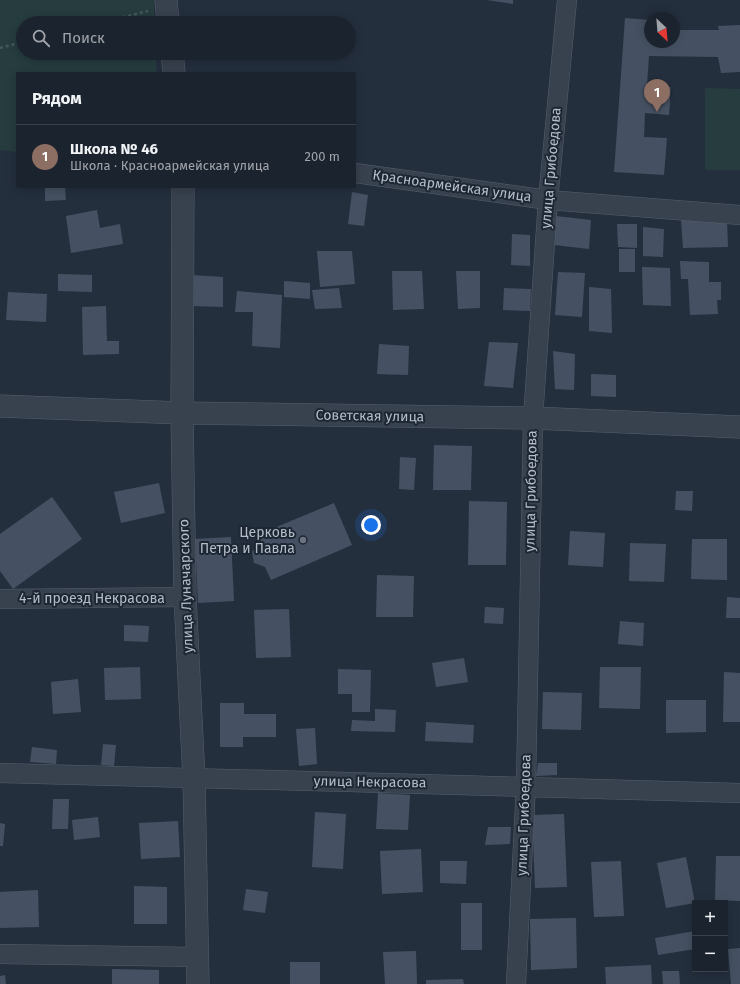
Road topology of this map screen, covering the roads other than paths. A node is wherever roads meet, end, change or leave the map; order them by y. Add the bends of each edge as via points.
1 (567, 0) edge
2 (173, 60) edge
3 (174, 72) edge
4 (356, 173) edge
5 (183, 188) edge
6 (548, 200) junction
7 (740, 215) edge
8 (0, 406) edge
9 (182, 413) junction
10 (533, 418) junction
11 (740, 427) edge
12 (185, 597) junction
13 (0, 599) edge
14 (0, 773) edge
15 (194, 779) junction
16 (526, 785) junction
17 (740, 793) edge
18 (0, 954) edge
19 (197, 957) junction
20 (198, 984) edge
21 (516, 984) edge

1 - 6 street, улица Грибоедова
2 - 3 street
4 - 6 street, Красноармейская улица
5 - 9 street, улица Луначарского
6 - 7 street, Красноармейская улица
6 - 10 street, улица Грибоедова
8 - 9 street, Советская улица
9 - 10 street, Советская улица
9 - 12 street, улица Луначарского
10 - 11 street, Советская улица
10 - 16 street, улица Грибоедова
12 - 13 street, 4-й проезд Некрасова
12 - 15 street, улица Луначарского
14 - 15 street, улица Некрасова
15 - 16 street, улица Некрасова
15 - 19 street, улица Луначарского
16 - 17 street, улица Некрасова
16 - 21 street, улица Грибоедова
18 - 19 street
19 - 20 street, улица Луначарского

